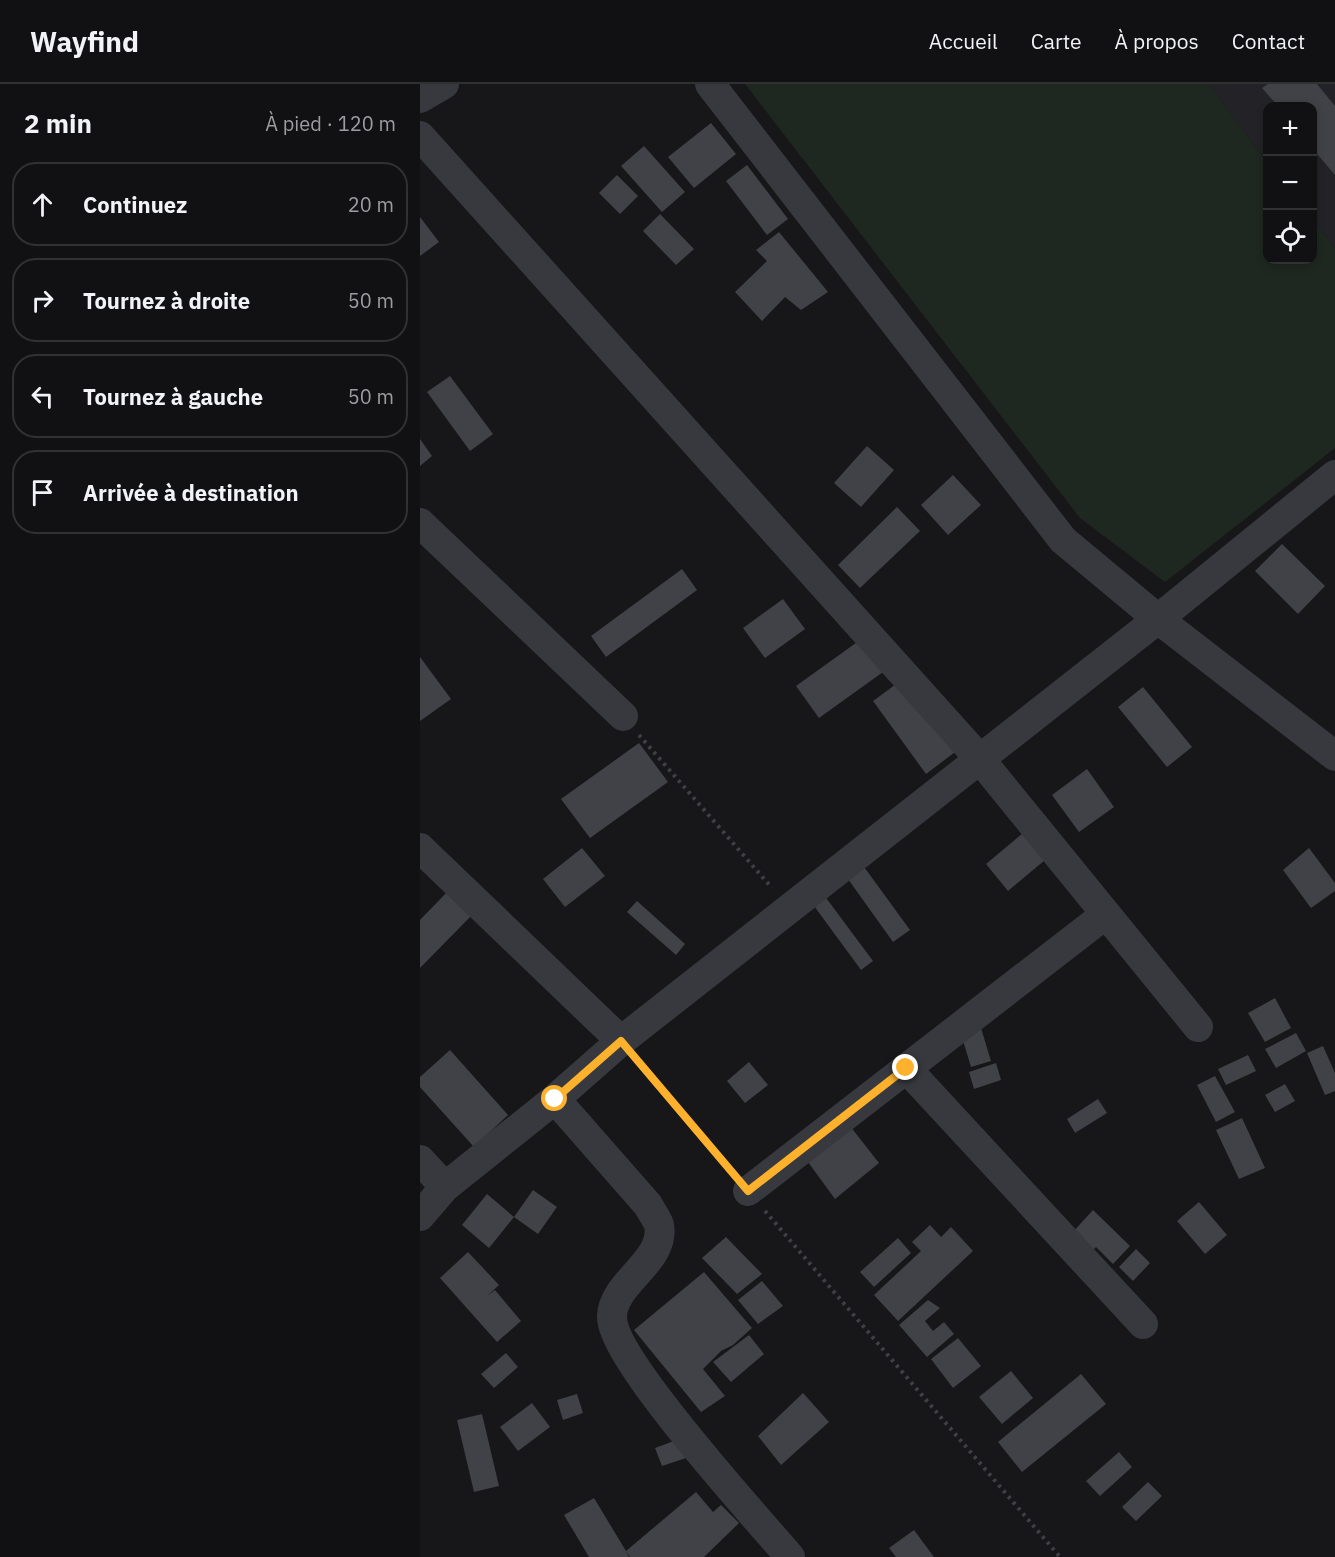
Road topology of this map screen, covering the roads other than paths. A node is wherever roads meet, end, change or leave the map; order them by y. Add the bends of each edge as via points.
1 (444, 84) edge
2 (710, 84) edge
3 (420, 98) edge
4 (420, 136) edge
5 (1335, 475) edge
6 (420, 523) edge
7 (1158, 619) junction
8 (623, 716) road end
9 (1335, 756) edge
10 (979, 758) junction
11 (420, 848) edge
12 (1106, 914) junction
13 (1198, 1027) dead end
14 (621, 1041) junction
15 (906, 1068) junction
16 (555, 1099) junction
17 (420, 1160) edge
18 (445, 1187) junction
19 (748, 1191) road end
20 (420, 1216) edge
21 (1143, 1324) dead end
22 (790, 1557) edge

1 - 3 street
2 - 7 street via 1064,540
4 - 10 street
5 - 7 street
6 - 8 street
7 - 9 street
7 - 10 street
10 - 12 street
10 - 14 street
11 - 14 street
12 - 13 street
12 - 15 street
14 - 16 street
15 - 19 street
15 - 21 street
16 - 18 street
16 - 22 street via 648,1205 659,1224 659,1240 616,1300 612,1316 614,1334 670,1416
17 - 18 street
18 - 20 street

